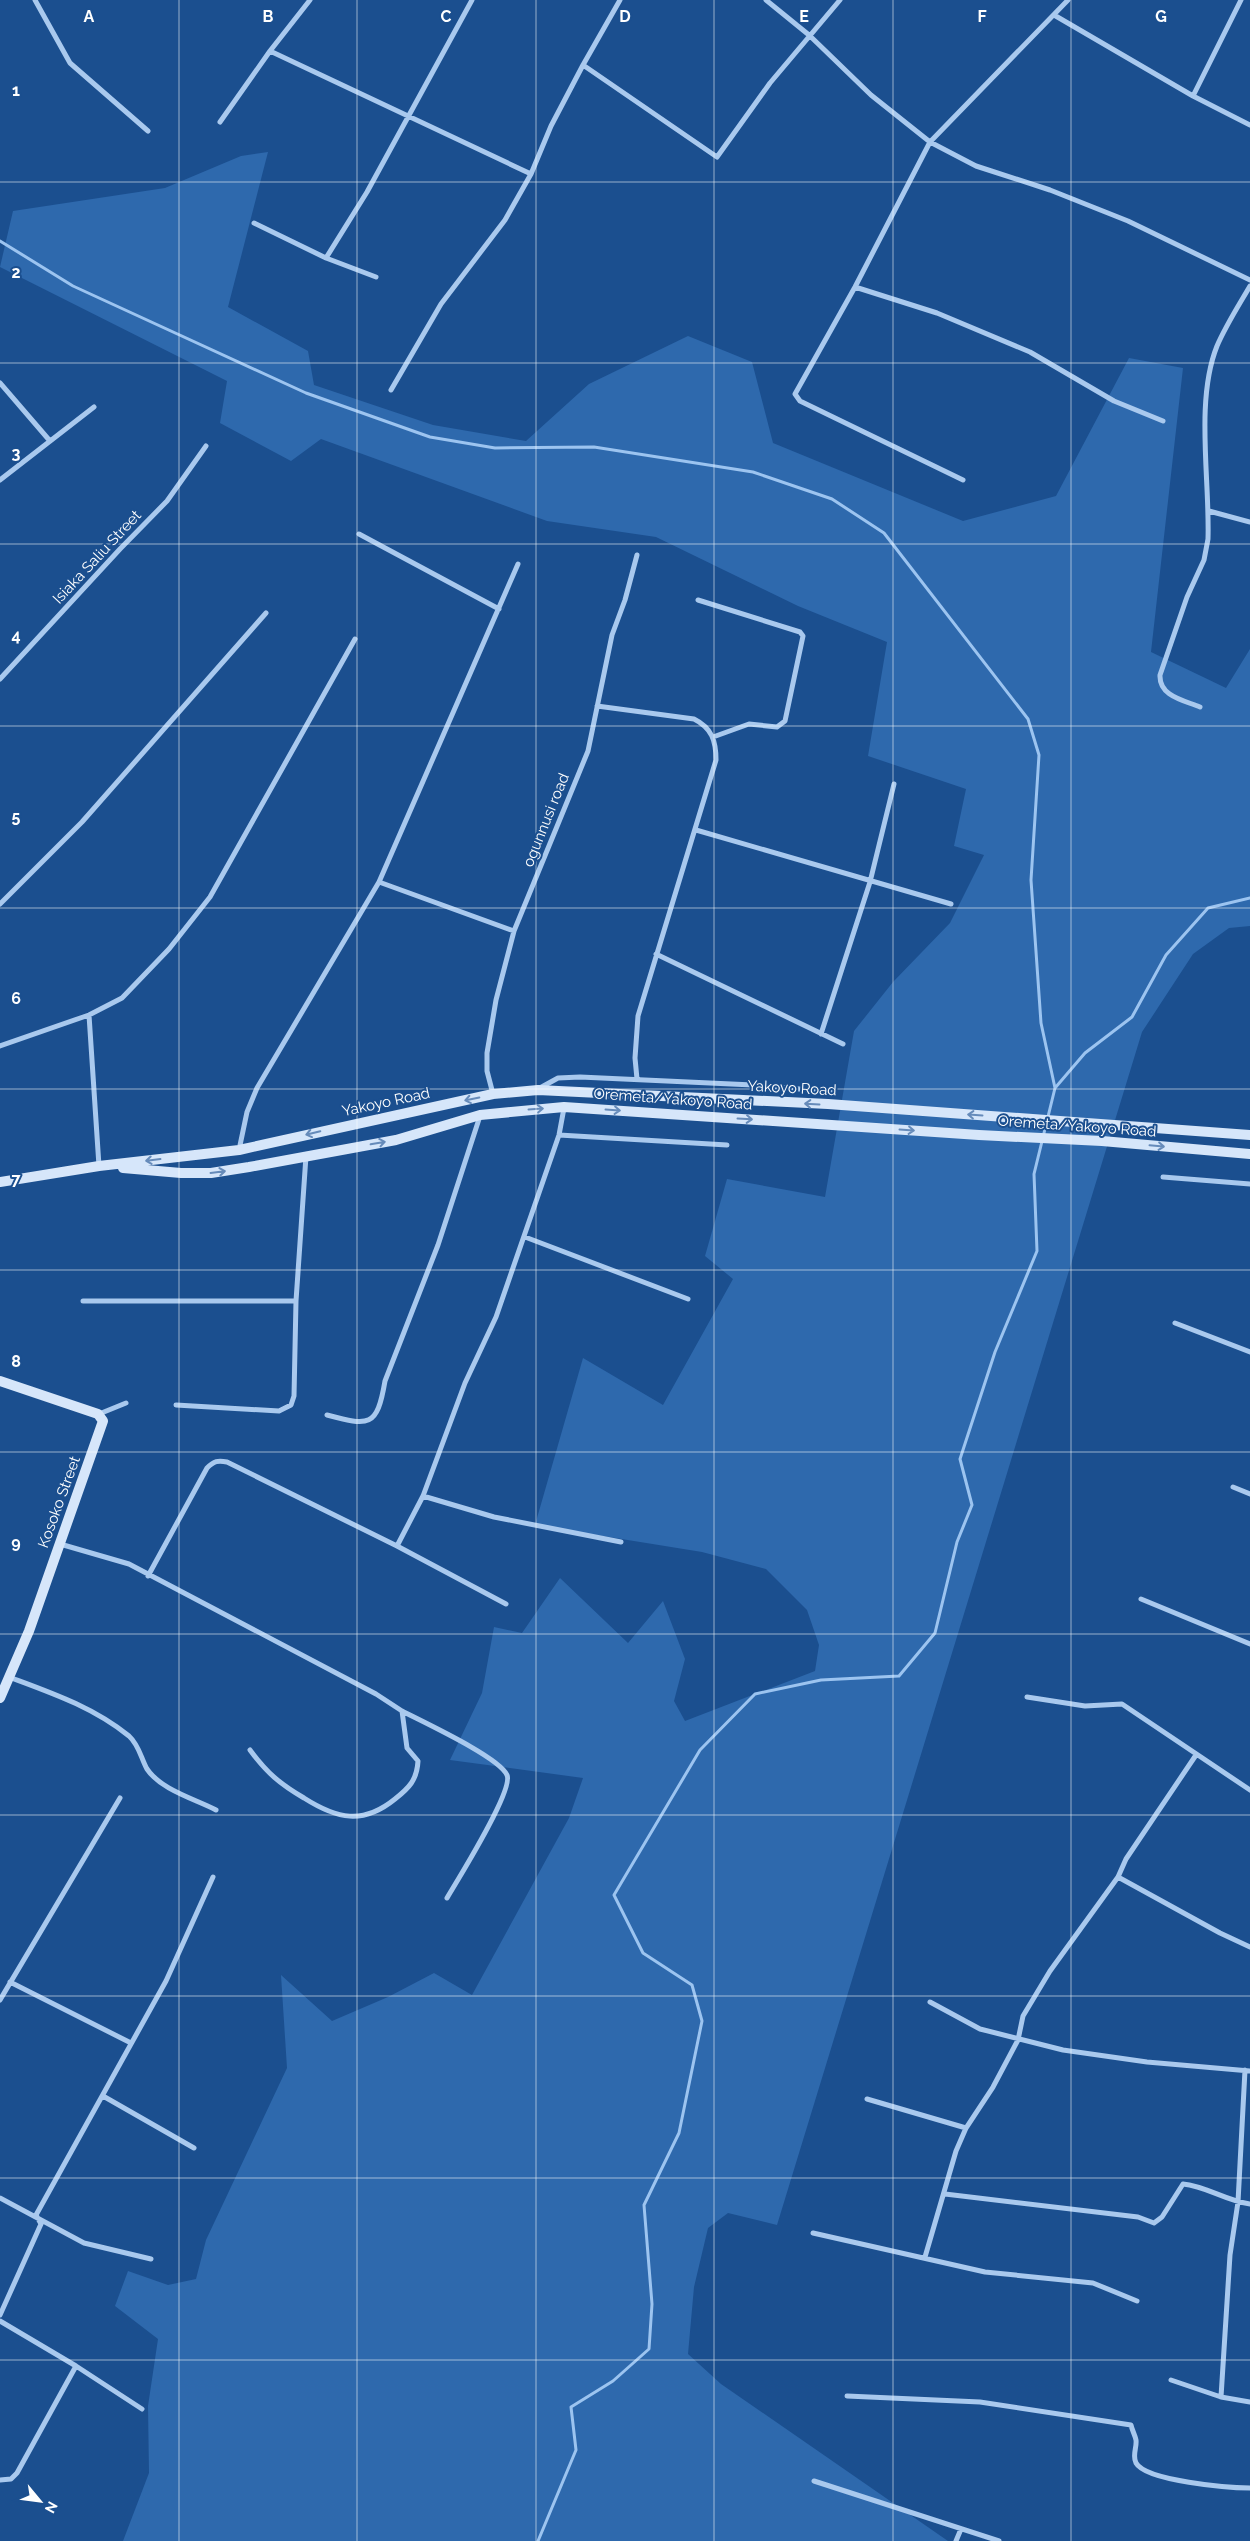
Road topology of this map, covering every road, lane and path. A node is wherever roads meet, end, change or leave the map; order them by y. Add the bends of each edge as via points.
1 (37, 0) edge
2 (310, 0) edge
3 (472, 0) edge
4 (620, 0) edge
5 (766, 0) edge
6 (840, 0) edge
7 (1068, 0) edge
8 (1241, 0) edge
9 (1054, 14) junction
10 (809, 35) junction
11 (270, 51) junction
12 (583, 65) junction
13 (1192, 96) junction
14 (408, 114) junction
15 (220, 122) dead end
16 (1250, 125) edge
17 (148, 131) dead end
18 (930, 142) junction
19 (531, 174) junction
20 (254, 223) dead end
21 (326, 258) junction
22 (376, 277) dead end
23 (1250, 280) edge
24 (1250, 286) edge
25 (855, 287) junction
26 (0, 383) edge
27 (391, 390) dead end
28 (94, 407) dead end
29 (1164, 421) dead end
30 (50, 441) junction
31 (206, 446) dead end
32 (0, 480) edge
33 (963, 480) dead end
34 (1209, 511) junction
35 (1250, 522) edge
36 (359, 534) dead end
37 (637, 556) dead end
38 (518, 564) dead end
39 (698, 600) dead end
40 (499, 609) junction
41 (266, 613) dead end
42 (355, 639) dead end
43 (0, 679) edge
44 (597, 706) junction
45 (1200, 707) dead end
46 (713, 737) junction
47 (894, 784) dead end
48 (696, 830) junction
49 (379, 882) junction
50 (870, 882) junction
51 (0, 894) edge
52 (2, 902) edge
53 (951, 904) dead end
54 (514, 931) junction
55 (656, 954) junction
56 (89, 1015) junction
57 (820, 1034) junction
58 (843, 1044) dead end
59 (0, 1046) edge
60 (637, 1079) junction
61 (538, 1090) junction
62 (834, 1092) dead end
63 (493, 1094) junction
64 (564, 1107) junction
65 (480, 1115) junction
66 (560, 1135) junction
67 (1250, 1135) edge
68 (727, 1145) dead end
69 (239, 1150) junction
70 (1250, 1154) edge
71 (306, 1156) junction
72 (100, 1166) junction
73 (1163, 1177) dead end
74 (0, 1182) edge
75 (1250, 1184) edge
76 (525, 1237) junction
77 (688, 1299) dead end
78 (83, 1301) dead end
79 (296, 1301) junction
80 (1175, 1323) dead end
81 (1250, 1352) edge
82 (0, 1381) edge
83 (126, 1403) dead end
84 (176, 1405) dead end
85 (98, 1414) junction
86 (327, 1415) dead end
87 (1233, 1487) dead end
88 (1250, 1494) edge
89 (423, 1496) junction
90 (621, 1542) dead end
91 (59, 1544) junction
92 (397, 1546) junction
93 (148, 1576) junction
94 (1141, 1599) dead end
95 (506, 1604) dead end
96 (1250, 1644) edge
97 (9, 1677) junction
98 (1027, 1697) dead end
99 (0, 1698) edge
100 (402, 1711) junction
101 (250, 1750) dead end
102 (1196, 1755) junction
103 (1250, 1790) edge
104 (120, 1798) dead end
105 (216, 1810) dead end
106 (214, 1877) dead end
107 (1118, 1877) junction
108 (447, 1898) dead end
109 (1250, 1947) edge
110 (10, 1982) junction
111 (0, 2000) edge
112 (930, 2002) dead end
113 (1018, 2040) junction
114 (131, 2043) junction
115 (1247, 2070) edge
116 (103, 2096) junction
117 (867, 2099) dead end
118 (966, 2128) junction
119 (194, 2148) dead end
120 (945, 2194) junction
121 (0, 2198) edge
122 (1238, 2202) junction
123 (1250, 2204) edge
124 (36, 2216) junction
125 (813, 2233) dead end
126 (925, 2257) junction
127 (151, 2259) dead end
128 (1137, 2301) dead end
129 (0, 2314) edge
130 (0, 2321) edge
131 (76, 2366) junction
132 (1171, 2380) dead end
133 (847, 2396) dead end
134 (1221, 2397) junction
135 (1250, 2402) edge
136 (142, 2409) dead end
137 (0, 2480) edge
138 (814, 2481) dead end
139 (1250, 2488) edge
140 (961, 2529) junction
141 (956, 2541) edge
142 (999, 2541) edge

1 - 17 street via 70,63
2 - 11 street
3 - 14 street
4 - 12 street
5 - 10 street
6 - 10 street
7 - 9 street
8 - 13 street
9 - 13 street
9 - 18 street
10 - 12 street via 717,157
10 - 18 street via 871,95
11 - 14 street
11 - 15 street
12 - 19 street via 551,126
13 - 16 street
14 - 19 street
14 - 21 street via 367,192
18 - 23 street via 976,166 1050,190 1128,222
18 - 25 street
19 - 27 street via 505,220 441,304
20 - 21 street
21 - 22 street
24 - 34 street via 1218,345 1208,385
25 - 29 street via 937,313 1030,352 1114,401
25 - 33 street via 795,394 800,401
26 - 30 street
28 - 30 street
30 - 32 street
31 - 43 street, Isiaka Saliu Street via 167,501
34 - 35 street
34 - 45 street via 1204,560 1187,597 1159,684 1165,692
36 - 40 street
37 - 44 street, ogunnusi road via 612,635
38 - 40 street
39 - 46 street via 800,632 803,636 785,721 776,727 749,724
40 - 49 street
41 - 52 street via 82,822
42 - 56 street via 210,897 169,950 122,998
44 - 46 street via 694,719 705,724
44 - 54 street, ogunnusi road via 588,751
46 - 48 street via 716,760
47 - 50 street
48 - 50 street
48 - 55 street
49 - 54 street
49 - 69 street via 257,1088 247,1112
50 - 53 street
50 - 57 street
51 - 52 street
54 - 63 street, ogunnusi road via 496,1000 487,1053 487,1071
55 - 57 street
55 - 60 street via 638,1016
56 - 59 street
56 - 72 street
57 - 58 street
60 - 61 street via 558,1078
60 - 62 street
61 - 63 main road, Yakoyo Road
67 -> 61 main road, Yakoyo Road via 700,1097
63 -> 69 main road, Yakoyo Road
65 -> 64 main road, Oremeta/Yakoyo Road
64 - 66 street
64 -> 70 main road, Oremeta/Yakoyo Road via 1102,1141
71 -> 65 main road, Oremeta/Yakoyo Road via 396,1140
65 - 86 street via 438,1244 385,1381 376,1414 358,1424
66 - 68 street
66 - 76 street
69 -> 72 main road, Yakoyo Road
72 -> 71 main road, Oremeta/Yakoyo Road via 211,1173
71 - 79 street
72 - 74 main road
73 - 75 street
76 - 77 street
76 - 89 street via 496,1317 464,1383
78 - 79 street
79 - 84 street via 294,1396 291,1405 279,1411
80 - 81 street
82 - 85 main road
83 - 85 street
85 - 91 main road, Kosoko Street via 103,1421
87 - 88 street
89 - 90 street via 494,1517
89 - 92 street
91 - 93 street via 122,1562
91 - 97 main road, Kosoko Street
92 - 93 street via 219,1460 208,1468
92 - 95 street
93 - 100 street via 376,1694
94 - 96 street
97 - 99 main road, Kosoko Street
97 - 105 street via 71,1700 107,1719 131,1738 159,1782
98 - 102 street via 1085,1706 1122,1704
100 - 101 street via 407,1748 418,1761 417,1773 410,1787 389,1804 367,1815 343,1817 326,1812 280,1783
100 - 108 street via 495,1761 508,1775 501,1801 474,1855
102 - 103 street
102 - 107 street via 1126,1859
104 - 110 street
106 - 114 street via 166,1981
107 - 109 street
107 - 113 street via 1050,1971 1023,2016
110 - 111 street
110 - 114 street
112 - 113 street via 980,2029
113 - 115 street via 1109,2057
113 - 118 street
114 - 116 street
115 - 122 street
116 - 119 street
116 - 124 street
117 - 118 street
118 - 120 street via 956,2151
120 - 122 street via 1138,2217 1154,2223 1162,2217 1183,2184 1193,2184
120 - 126 street
121 - 124 street
122 - 123 street
122 - 134 street via 1230,2255
124 - 127 street via 84,2242
124 - 129 street via 41,2224 39,2230
125 - 126 street
126 - 128 street via 985,2272 1093,2283
130 - 131 street
131 - 136 street
131 - 137 street via 17,2473 11,2479
132 - 134 street
133 - 139 street via 980,2402 1131,2426 1136,2440 1134,2456 1141,2470 1182,2481
134 - 135 street
138 - 140 street
140 - 141 street
140 - 142 street

